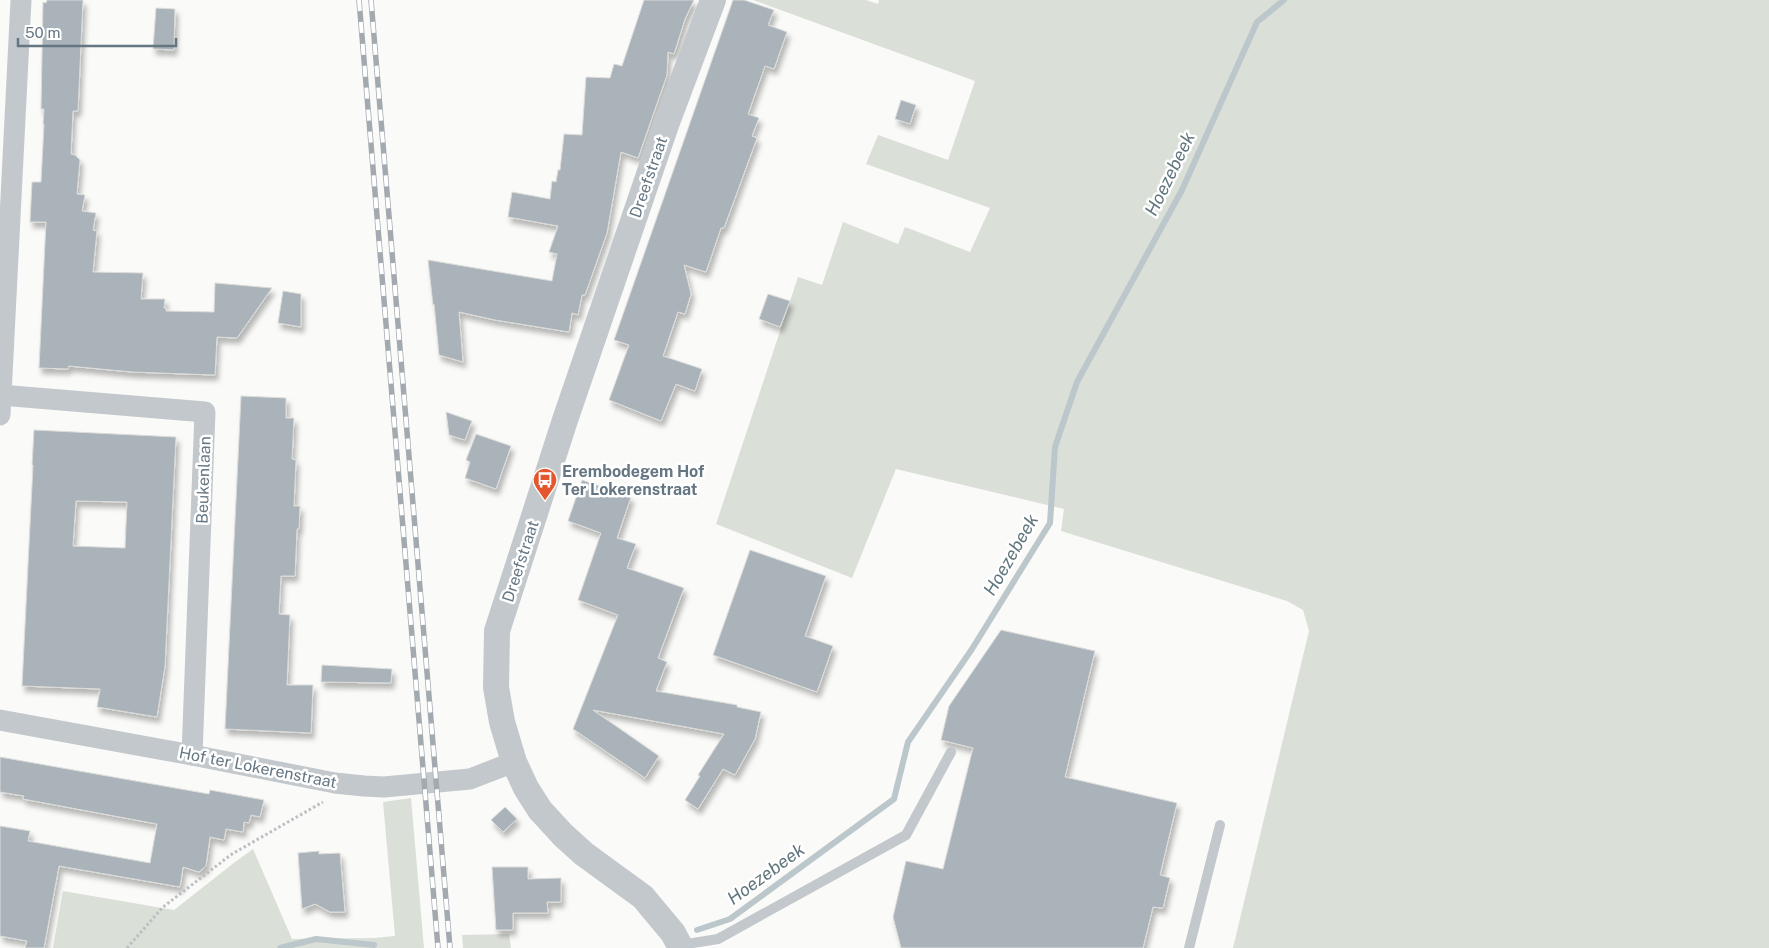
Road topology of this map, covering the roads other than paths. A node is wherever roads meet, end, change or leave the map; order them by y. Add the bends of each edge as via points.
1 (21, 0) edge
2 (713, 0) edge
3 (4, 238) edge
4 (1, 402) edge
5 (0, 720) edge
6 (951, 752) dead end
7 (192, 755) junction
8 (514, 762) junction
9 (1220, 825) dead end
10 (678, 942) edge
11 (1189, 948) edge

1 - 3 street
2 - 8 street, Dreefstraat via 666,124 497,631 496,687
3 - 4 street
4 - 7 street, Beukenlaan via 205,412
5 - 7 street, Hof ter Lokerenstraat
6 - 10 lane via 906,835 718,939
7 - 8 street, Hof ter Lokerenstraat via 335,783 384,787 470,779
8 - 10 street, Dreefstraat via 540,810 584,854 643,897
9 - 11 lane

